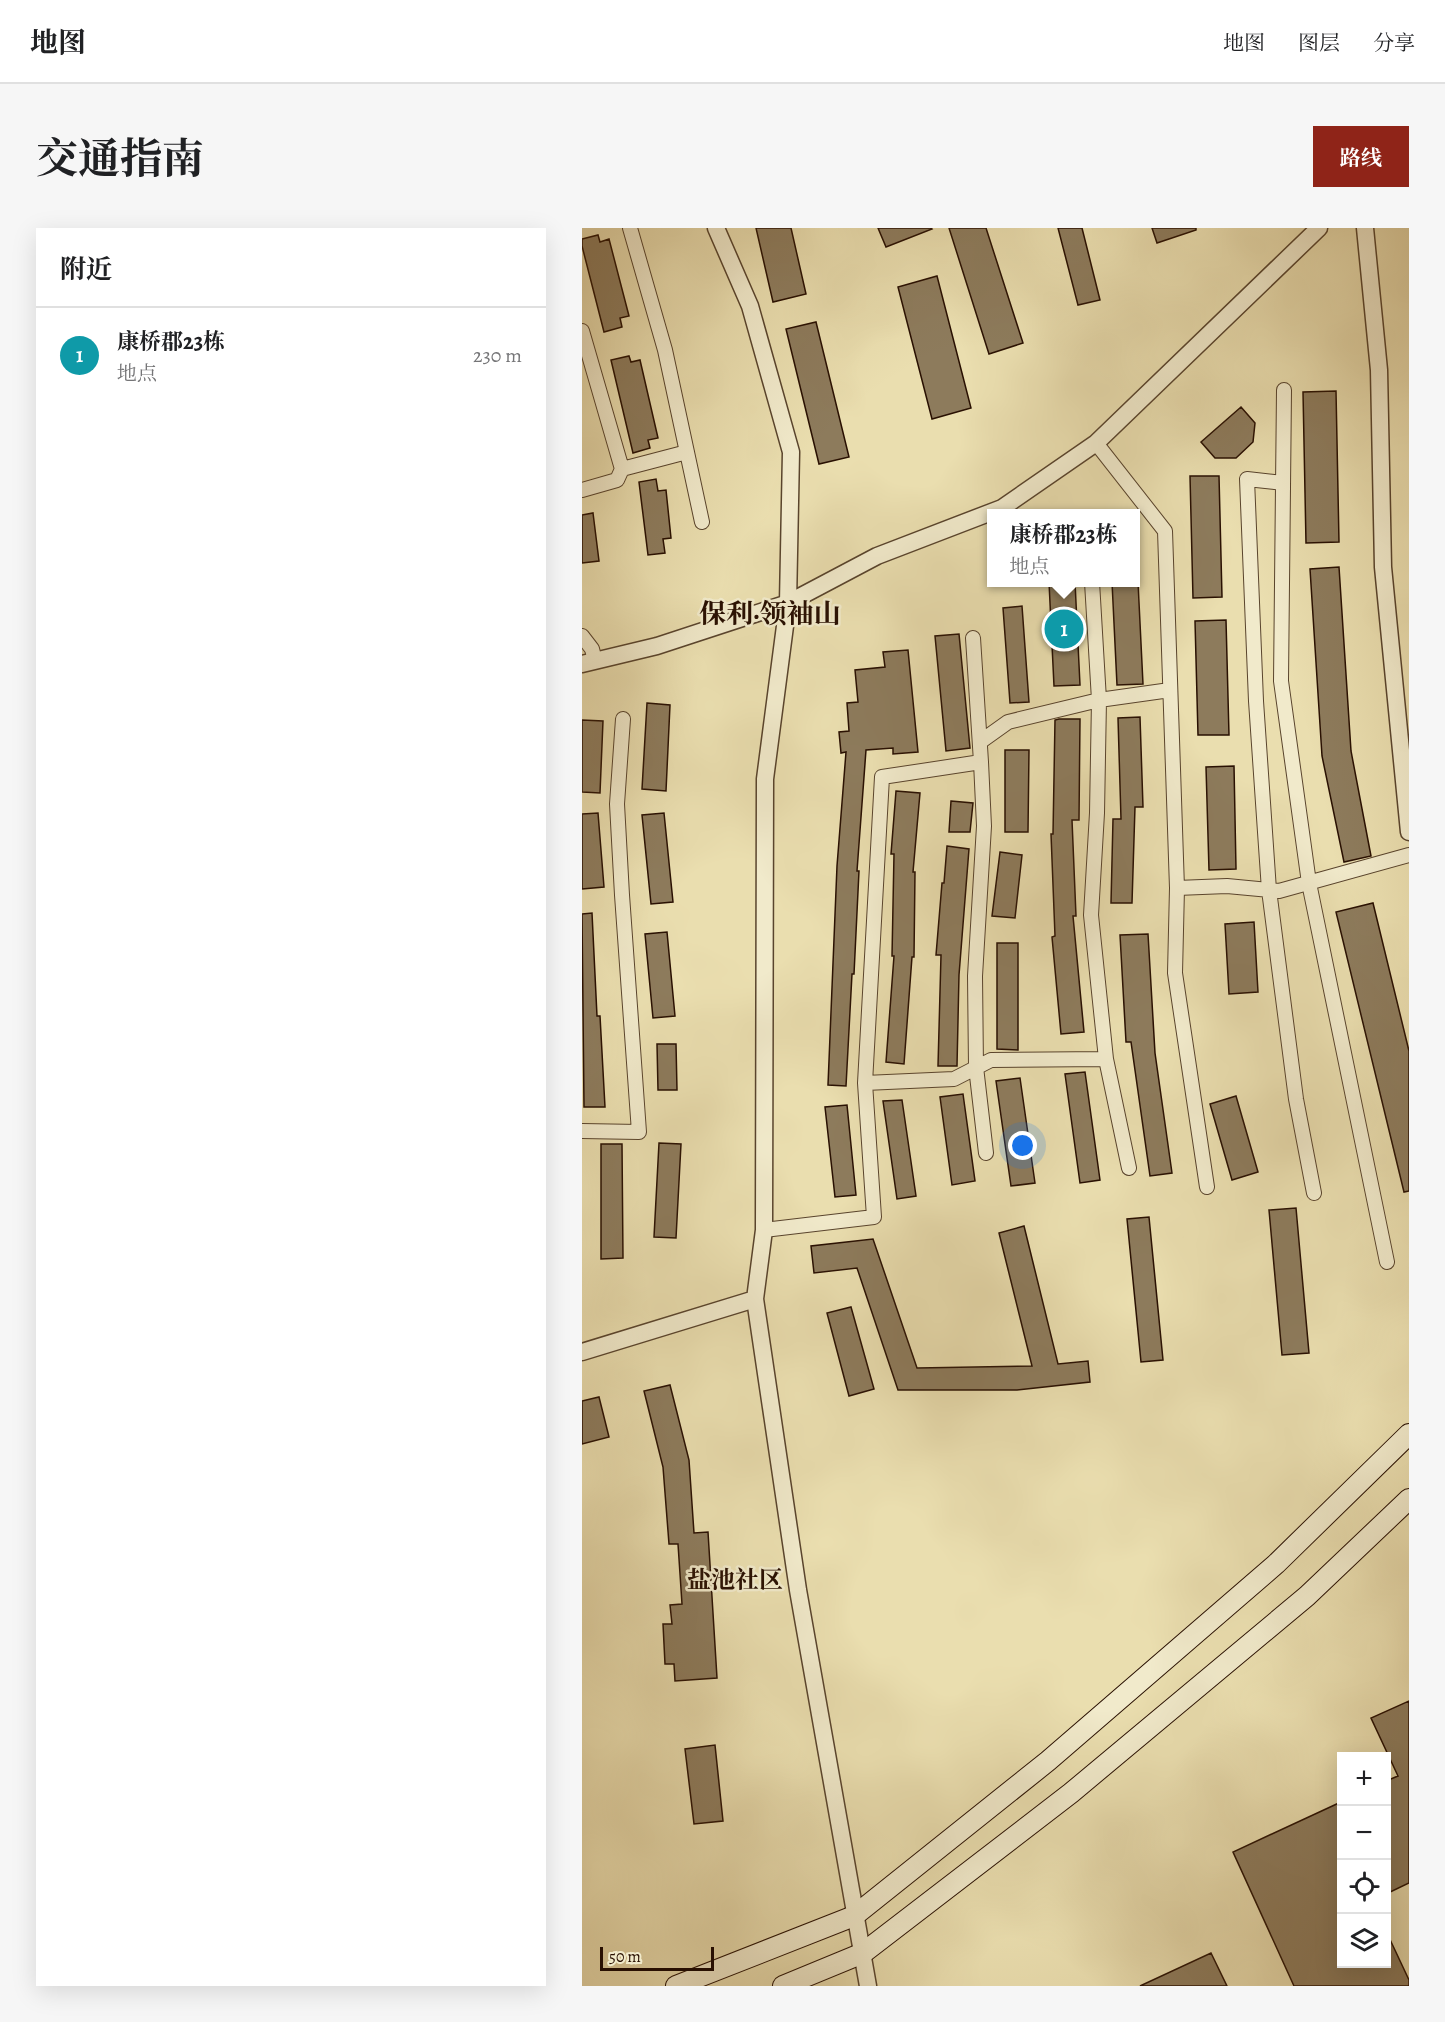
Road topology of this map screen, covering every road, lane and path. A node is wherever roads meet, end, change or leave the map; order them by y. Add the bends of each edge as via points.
1 (630, 228) edge
2 (716, 228) edge
3 (1319, 228) edge
4 (1365, 228) edge
5 (582, 331) edge
6 (1284, 390) dead end
7 (1096, 442) junction
8 (687, 452) junction
9 (622, 469) junction
10 (1283, 483) junction
11 (582, 490) edge
12 (999, 509) edge
13 (987, 514) edge
14 (702, 522) dead end
15 (1092, 587) edge
16 (789, 603) junction
17 (582, 636) edge
18 (973, 638) dead end
19 (589, 662) edge
20 (1170, 690) junction
21 (1099, 700) junction
22 (623, 719) dead end
23 (980, 742) junction
24 (981, 762) junction
25 (1409, 832) edge
26 (1409, 855) edge
27 (1309, 883) junction
28 (1178, 888) junction
29 (1269, 890) junction
30 (1106, 1059) junction
31 (976, 1067) junction
32 (865, 1083) junction
33 (582, 1131) edge
34 (986, 1153) dead end
35 (1129, 1168) dead end
36 (1207, 1186) dead end
37 (1314, 1193) dead end
38 (764, 1230) junction
39 (1387, 1263) dead end
40 (755, 1299) junction
41 (582, 1352) edge
42 (1409, 1434) edge
43 (1409, 1499) edge
44 (854, 1916) junction
45 (863, 1953) junction
46 (676, 1986) edge
47 (783, 1986) edge
48 (868, 1986) edge

1 - 8 street via 665,350
2 - 16 street via 750,306 791,452
3 - 7 street
4 - 25 street via 1379,370 1383,567
5 - 9 street
6 - 10 street
7 - 12 street
7 - 20 street via 1165,531
8 - 9 street
8 - 14 street
9 - 11 street via 617,480
10 - 27 street via 1281,681
10 - 29 street via 1247,479
13 - 16 street via 877,556
15 - 21 street
16 - 19 street via 657,646
16 - 38 street via 765,779
17 - 19 street via 592,649
18 - 23 street
20 - 21 street
20 - 28 street
21 - 23 street via 1008,722
21 - 30 street via 1091,915
22 - 33 street via 618,804 639,1132
23 - 24 street
24 - 31 street via 984,826 975,976
24 - 32 street via 882,777
26 - 27 street
27 - 29 street
27 - 39 street
28 - 29 street via 1227,886
28 - 36 street via 1175,973
29 - 37 street via 1296,1099
30 - 31 street via 991,1060
30 - 35 street
31 - 32 street via 954,1079
31 - 34 street
32 - 38 street via 874,1216
38 - 40 street
40 - 41 street
40 - 44 street via 798,1590
42 - 44 main road via 1276,1564 1048,1761
43 - 45 main road via 1307,1596 1071,1793
44 - 45 street
44 - 46 main road
45 - 47 main road
45 - 48 street

